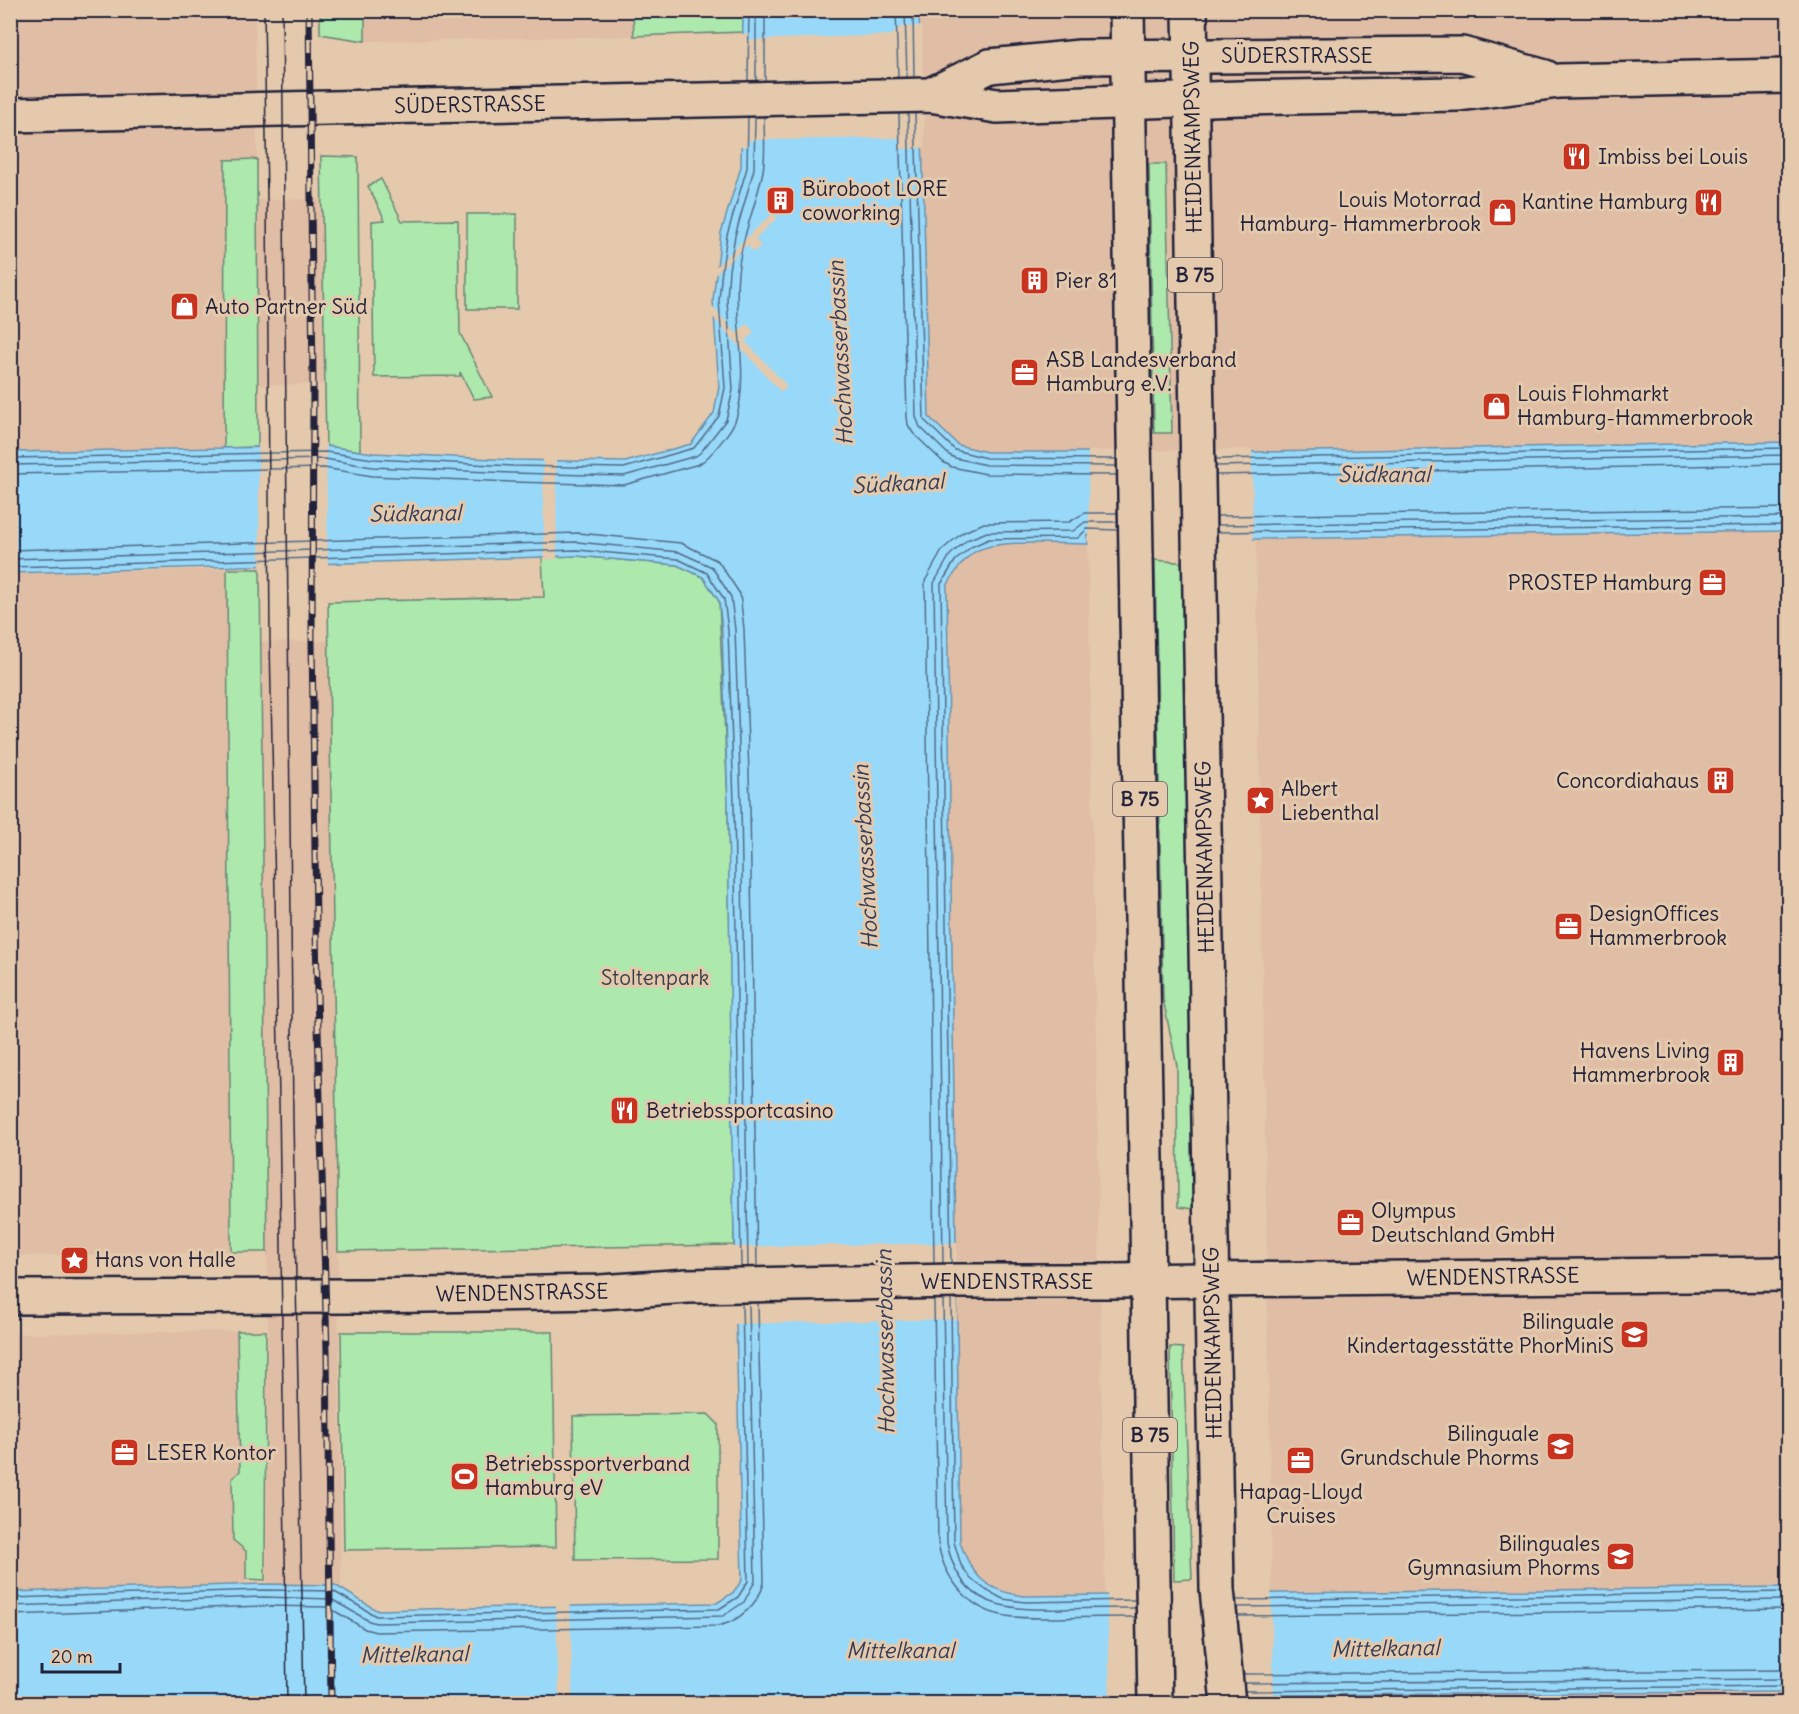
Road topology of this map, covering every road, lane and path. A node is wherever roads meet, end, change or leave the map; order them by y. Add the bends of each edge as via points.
1 (1127, 10) edge
2 (1190, 10) edge
3 (1191, 56) junction
4 (1128, 57) junction
5 (1788, 76) edge
6 (1559, 81) junction
7 (930, 95) junction
8 (1192, 100) junction
9 (1128, 102) junction
10 (10, 115) edge
11 (1788, 1274) edge
12 (1148, 1280) junction
13 (1212, 1280) junction
14 (10, 1297) edge
15 (1155, 1704) edge
16 (1228, 1704) edge

1 - 4 main road, B 75
2 - 3 main road, HEIDENKAMPSWEG / B 75
3 - 4 main road, SÜDERSTRASSE
3 - 6 main road, SÜDERSTRASSE via 1462,54
3 - 8 main road, HEIDENKAMPSWEG / B 75
4 - 7 main road, SÜDERSTRASSE via 1080,57 990,66
4 - 9 main road, B 75
5 - 6 main road, SÜDERSTRASSE
6 - 8 main road, SÜDERSTRASSE via 1459,94
7 - 9 main road, SÜDERSTRASSE via 996,106
7 - 10 main road, SÜDERSTRASSE
8 - 9 main road, SÜDERSTRASSE
8 - 13 main road, HEIDENKAMPSWEG / B 75
9 - 12 main road, B 75
11 - 13 main road, WENDENSTRASSE
12 - 13 main road, WENDENSTRASSE
12 - 14 main road, WENDENSTRASSE via 723,1285 600,1292 366,1296
12 - 15 main road, B 75
13 - 16 main road, HEIDENKAMPSWEG / B 75 via 1217,1589

